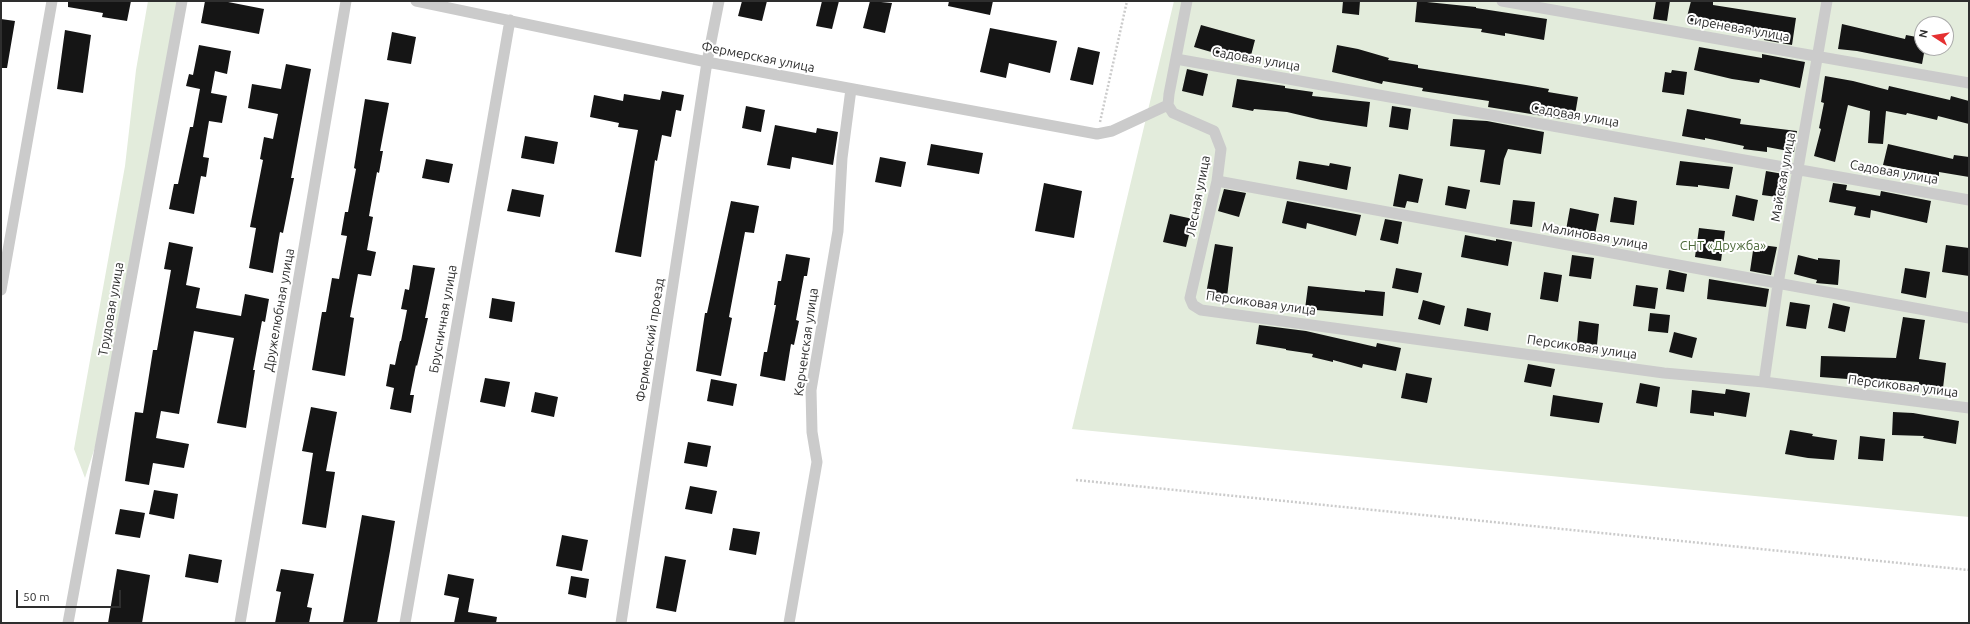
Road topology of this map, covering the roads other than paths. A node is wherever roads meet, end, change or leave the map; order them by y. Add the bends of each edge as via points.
1 (52, 1) edge
2 (182, 1) edge
3 (346, 1) edge
4 (416, 1) edge
5 (718, 1) edge
6 (1187, 1) edge
7 (1502, 1) edge
8 (1827, 1) edge
9 (510, 20) junction
10 (1818, 56) junction
11 (1176, 60) junction
12 (707, 62) junction
13 (1969, 84) edge
14 (851, 88) junction
15 (1168, 105) junction
16 (1798, 169) junction
17 (1217, 181) junction
18 (1969, 200) edge
19 (1778, 284) junction
20 (1, 290) edge
21 (1192, 305) joint
22 (1969, 318) edge
23 (1764, 382) junction
24 (1969, 408) edge
25 (68, 623) edge
26 (240, 623) edge
27 (405, 623) edge
28 (621, 623) edge
29 (789, 623) edge

1 - 20 street
2 - 25 street, Трудовая улица
3 - 26 street, Дружелюбная улица
4 - 9 street, Фермерская улица
5 - 12 street, Фермерский проезд
6 - 11 street
7 - 10 street, Сиреневая улица
8 - 10 street, Майская улица
9 - 12 street, Фермерская улица
9 - 27 street, Брусничная улица
10 - 13 street, Сиреневая улица
10 - 16 street, Майская улица
11 - 15 street
11 - 16 street, Садовая улица
12 - 14 street, Фермерская улица
12 - 28 street, Фермерский проезд
14 - 15 street, Фермерская улица via 1097,134 1112,131
14 - 29 street, Керченская улица via 842,158 838,231 811,390 812,432 817,462
15 - 17 street, Лесная улица via 1173,113 1214,131 1221,149
16 - 18 street, Садовая улица
16 - 19 street, Майская улица
17 - 19 street, Малиновая улица
17 - 21 street, Лесная улица via 1190,298
19 - 22 street, Малиновая улица
19 - 23 street, Майская улица
21 - 23 street, Персиковая улица via 1201,310 1664,373
23 - 24 street, Персиковая улица

